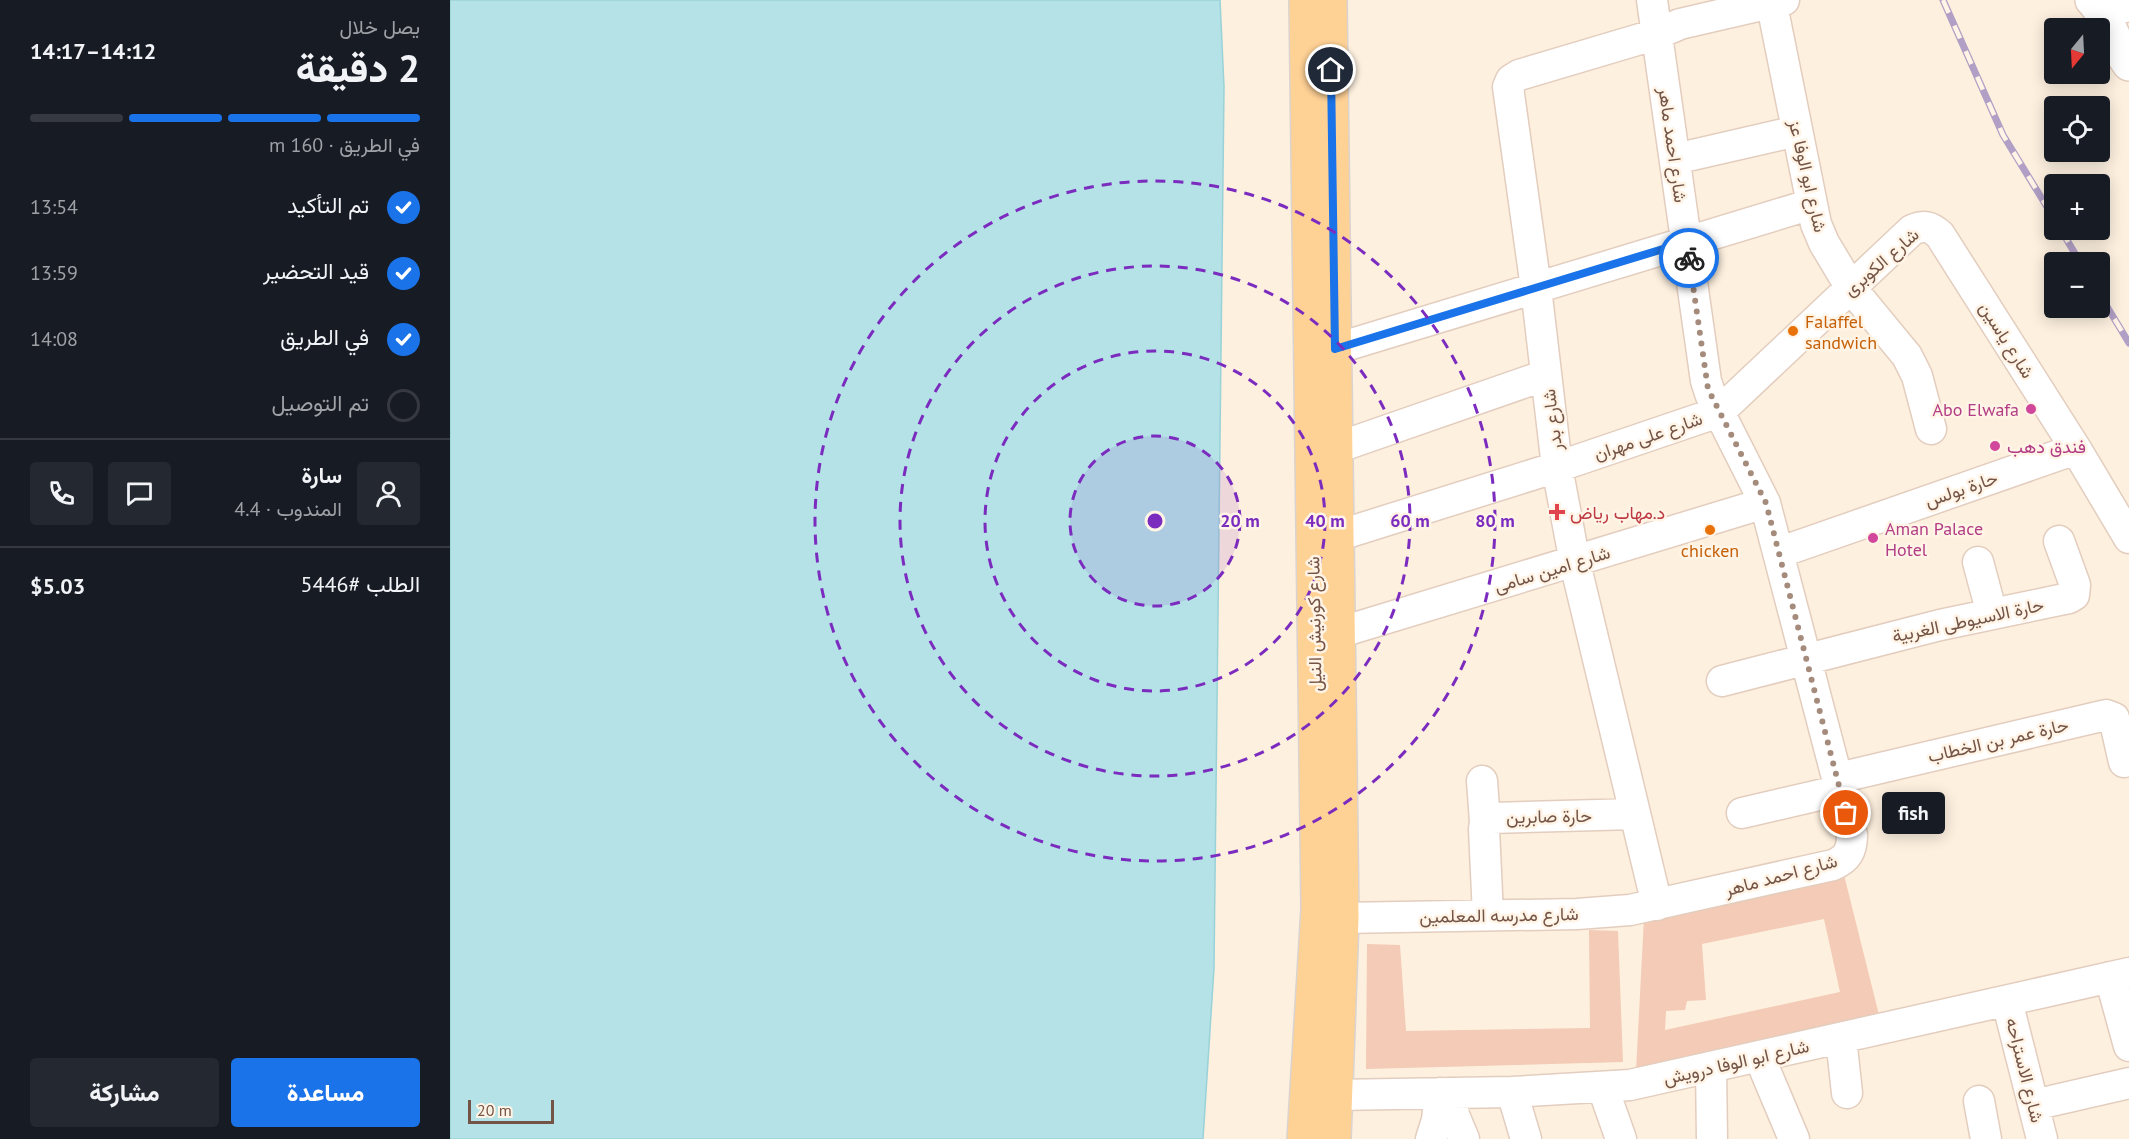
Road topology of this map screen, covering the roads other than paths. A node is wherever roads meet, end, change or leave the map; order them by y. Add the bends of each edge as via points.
1 (1306, 0) edge
2 (1330, 0) edge
3 (1652, 0) edge
4 (1775, 1) edge
5 (2113, 9) edge
6 (1657, 34) junction
7 (2129, 64) edge
8 (1797, 131) junction
9 (1675, 159) junction
10 (1812, 204) junction
11 (1940, 235) joint
12 (1686, 242) junction
13 (1536, 288) junction
14 (1851, 288) junction
15 (1335, 349) junction
16 (1546, 375) junction
17 (1719, 412) junction
18 (1931, 429) dead end
19 (1336, 448) junction
20 (2076, 449) junction
21 (1557, 467) junction
22 (1766, 503) junction
23 (1337, 536) junction
24 (2129, 538) edge
25 (2059, 541) dead end
26 (1779, 553) junction
27 (1978, 562) dead end
28 (1575, 563) junction
29 (1992, 614) junction
30 (1338, 633) junction
31 (1806, 658) junction
32 (1722, 681) dead end
33 (2124, 762) dead end
34 (1482, 781) dead end
35 (1839, 784) junction
36 (1742, 813) dead end
37 (1635, 814) junction
38 (1485, 822) junction
39 (1657, 905) junction
40 (1488, 915) junction
41 (1342, 918) junction
42 (2120, 975) edge
43 (2007, 1001) junction
44 (1841, 1038) junction
45 (2129, 1046) edge
46 (1759, 1056) junction
47 (1711, 1067) junction
48 (2129, 1083) edge
49 (1602, 1088) junction
50 (1512, 1092) junction
51 (1445, 1093) junction
52 (1847, 1093) dead end
53 (1336, 1095) junction
54 (1979, 1101) dead end
55 (2034, 1105) junction
56 (1304, 1139) edge
57 (1334, 1139) edge
58 (1431, 1139) edge
59 (1464, 1139) edge
60 (1526, 1139) edge
61 (1621, 1139) edge
62 (1712, 1139) edge
63 (1794, 1139) edge
64 (1986, 1139) edge
65 (2042, 1139) edge

1 - 56 main road, شارع كورنيش النيل via 1318,909
2 - 15 main road, شارع كورنيش النيل
3 - 6 street, شارع احمد ماهر
4 - 6 street via 1680,24
4 - 8 street, شارع ابو الوفا عز
5 - 7 street via 2110,33
6 - 9 street, شارع احمد ماهر
6 - 13 street, شارع بدر via 1511,80 1508,87
8 - 9 street
8 - 10 street, شارع ابو الوفا عز
9 - 12 street, شارع احمد ماهر
10 - 12 street
10 - 14 street, شارع ابو الوفا عز via 1824,243
11 - 14 street, شارع الكوبرى via 1922,226 1912,230
11 - 20 street, شارع ياسين
12 - 13 street
12 - 17 street, شارع احمد ماهر via 1706,381
13 - 15 street
13 - 16 street, شارع بدر
14 - 17 street, شارع الكوبرى
14 - 18 street, شارع ابو الوفا عز via 1907,356 1917,376
15 - 19 main road, شارع كورنيش النيل
16 - 19 street
16 - 21 street, شارع بدر
17 - 21 street, شارع على مهران
17 - 22 street, شارع احمد ماهر
19 - 23 main road, شارع كورنيش النيل
20 - 24 street, شارع ياسين
20 - 26 street, حارة بولس
21 - 23 street, شارع على مهران
21 - 28 street, شارع بدر
22 - 26 street, شارع احمد ماهر
22 - 28 street, شارع امين سامى
23 - 30 main road, شارع كورنيش النيل
25 - 29 street, حارة الاسيوطى الغربية via 2075,585 2074,596
26 - 31 street, شارع احمد ماهر
27 - 29 street
28 - 30 street, شارع امين سامى
28 - 37 street, شارع بدر
29 - 31 street, حارة الاسيوطى الغربية
30 - 41 main road, شارع كورنيش النيل
31 - 32 street, حارة الاسيوطى الغربية
31 - 35 street, شارع احمد ماهر
33 - 35 street, حارة عمر بن الخطاب via 2114,718 2106,715
34 - 38 street
35 - 36 street
35 - 39 street, شارع احمد ماهر via 1852,835 1852,845 1842,861
37 - 38 street, حارة صابرين via 1498,816
37 - 39 street, شارع بدر
38 - 40 street, حارة صابرين
39 - 40 street, شارع مدرسه المعلمين via 1604,913
40 - 41 street, شارع مدرسه المعلمين
41 - 53 main road, شارع كورنيش النيل
42 - 43 street, شارع ابو الوفا درويش
42 - 45 street
43 - 44 street, شارع ابو الوفا درويش
43 - 55 street, شارع الاستراحه
44 - 46 street, شارع ابو الوفا درويش
44 - 52 street
46 - 47 street, شارع ابو الوفا درويش
46 - 63 street
47 - 49 street, شارع ابو الوفا درويش via 1658,1081
47 - 62 street
48 - 55 street
49 - 50 street, شارع ابو الوفا درويش
49 - 61 street
50 - 51 street, شارع ابو الوفا درويش
50 - 60 street
51 - 53 street, شارع ابو الوفا درويش
51 - 58 street
51 - 59 street
53 - 57 main road, شارع كورنيش النيل
54 - 64 street
55 - 65 street, شارع الاستراحه

